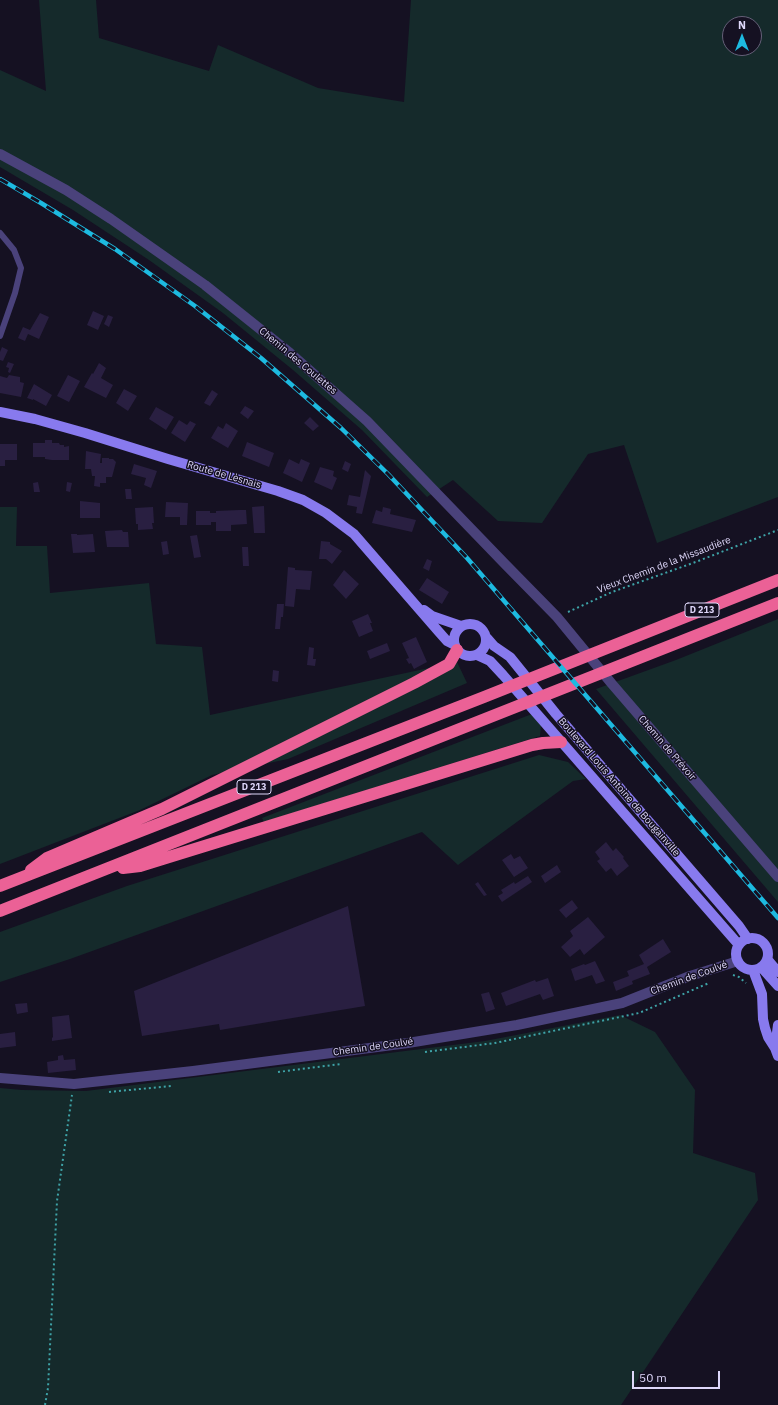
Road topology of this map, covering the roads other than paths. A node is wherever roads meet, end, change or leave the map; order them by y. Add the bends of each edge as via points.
1 (0, 154) edge
2 (0, 233) edge
3 (0, 336) edge
4 (0, 412) edge
5 (778, 580) edge
6 (413, 601) junction
7 (778, 603) edge
8 (557, 617) joint
9 (461, 626) junction
10 (487, 638) junction
11 (456, 647) junction
12 (477, 655) junction
13 (561, 742) junction
14 (113, 867) junction
15 (23, 877) junction
16 (778, 877) edge
17 (0, 886) edge
18 (0, 911) edge
19 (748, 939) junction
20 (739, 945) junction
21 (738, 961) junction
22 (760, 965) junction
23 (778, 972) edge
24 (778, 986) edge
25 (778, 1025) edge
26 (776, 1052) edge
27 (0, 1078) edge

1 - 8 street, Chemin des Coulettes via 66,190 153,247 290,353 367,421
2 - 3 lane via 14,250 21,268
4 - 6 main road, Route de Lèsnais via 85,432 303,500 354,534
5 - 15 highway, D 213
6 - 9 main road, Route de Lèsnais via 432,616
6 - 11 main road, Route de Lèsnais via 443,637
7 - 14 highway, D 213
8 - 16 street, Chemin de Prévoir
9 - 10 main road via 470,623 480,626
9 - 11 main road via 455,634
10 - 12 main road via 485,648
10 - 19 main road, Boulevard Louis Antoine de Bougainville via 510,657
11 - 12 main road via 466,656
11 - 15 highway via 449,664 414,683 162,809 47,858
12 - 13 main road, Boulevard Louis Antoine de Bougainville via 490,661
13 - 14 highway via 532,745 140,866
13 - 20 main road, Boulevard Louis Antoine de Bougainville
14 - 18 highway, D 213
15 - 17 highway, D 213
19 - 20 main road
19 - 22 main road via 758,939 765,945 768,954
20 - 21 main road via 736,953
21 - 22 main road via 744,968
21 - 27 street, Chemin de Coulvé via 690,976 622,1003 517,1025 408,1043 74,1084
22 - 23 main road
22 - 24 main road
22 - 26 main road via 763,1019
25 - 26 main road

